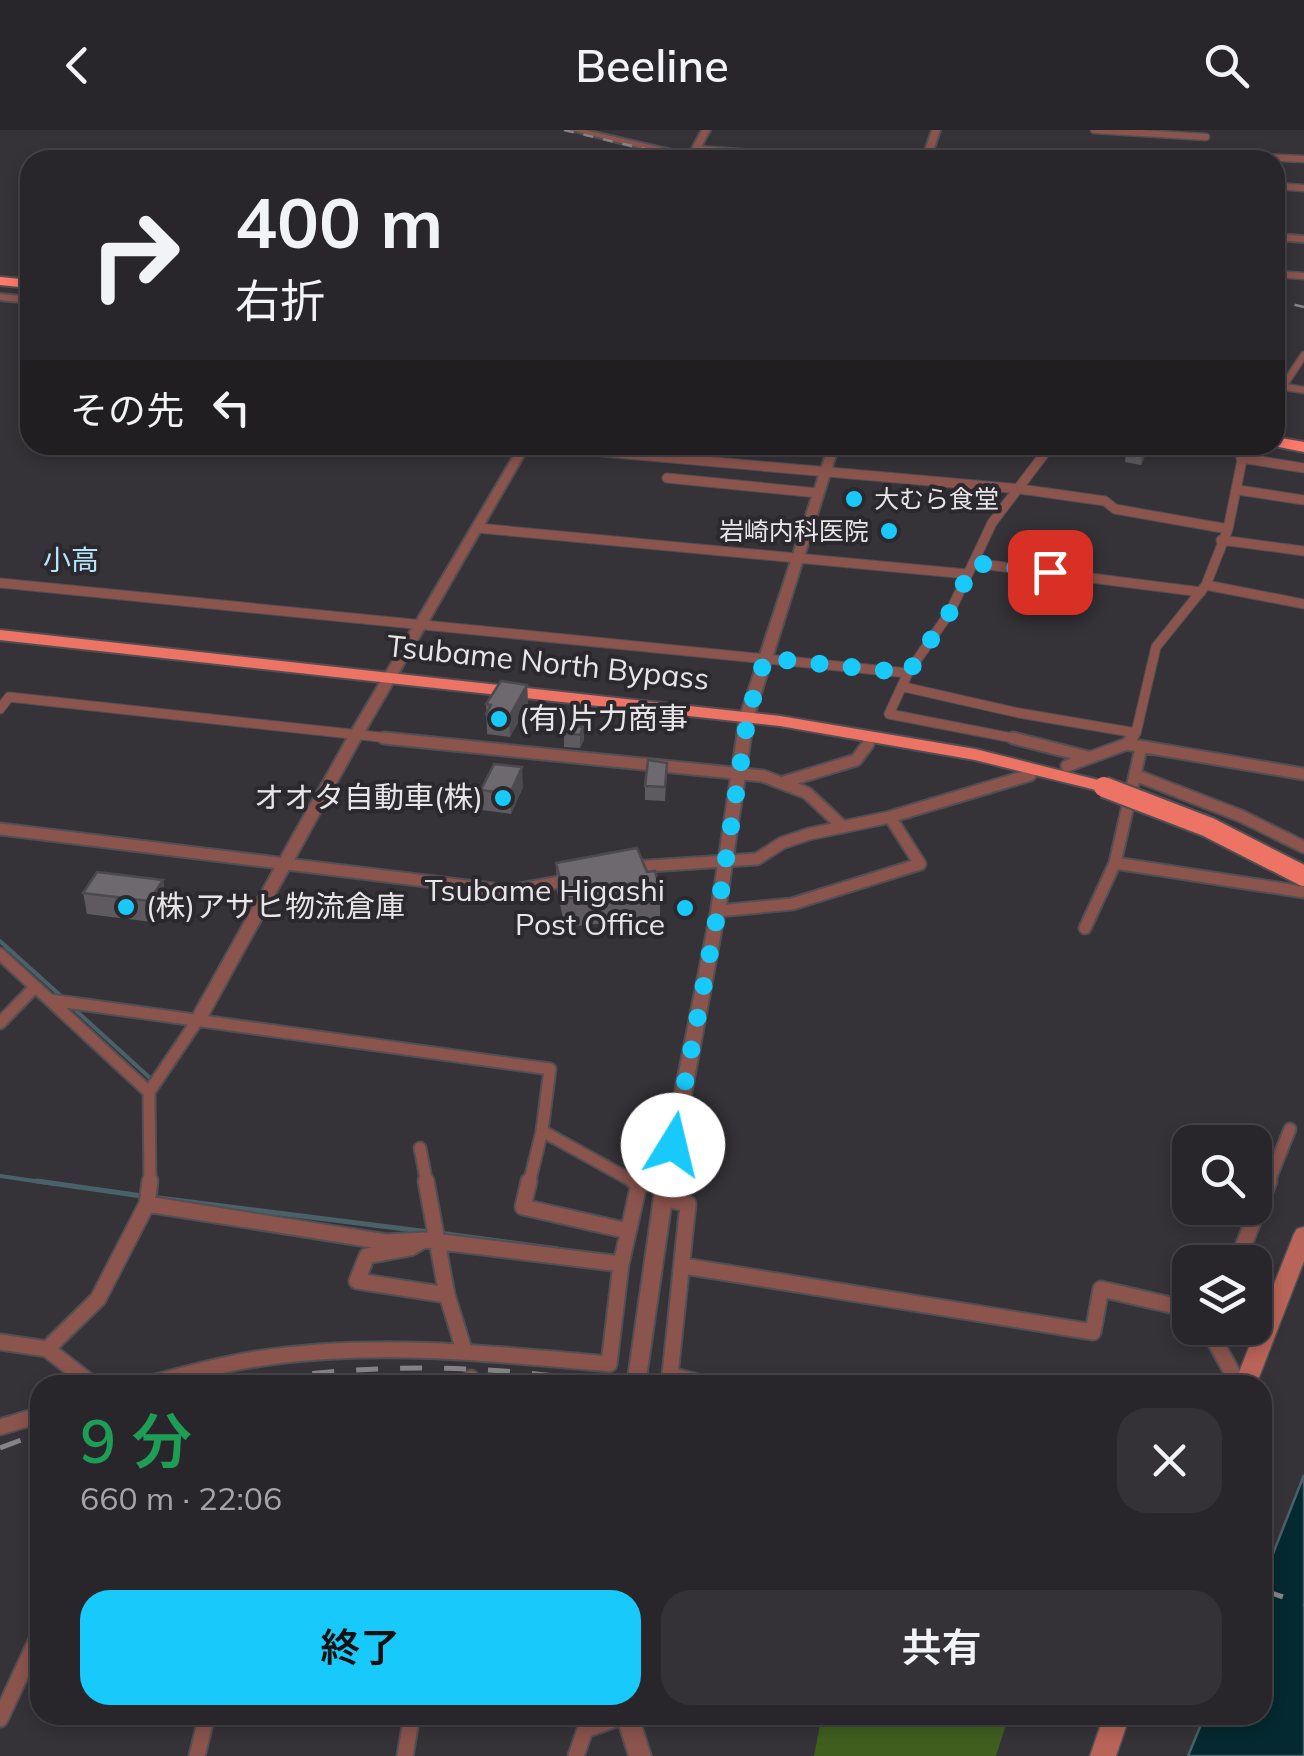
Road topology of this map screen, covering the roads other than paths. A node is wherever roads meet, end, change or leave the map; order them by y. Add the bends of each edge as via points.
1 (575, 130) edge
2 (1094, 130) edge
3 (1206, 134) edge
4 (665, 150) edge
5 (1304, 355) edge
6 (1285, 378) edge
7 (518, 455) edge
8 (642, 455) edge
9 (678, 455) edge
10 (831, 455) edge
11 (1045, 455) edge
12 (1243, 455) edge
13 (677, 458) junction
14 (1242, 458) junction
15 (1304, 468) edge
16 (825, 472) junction
17 (666, 478) dead end
18 (1020, 489) junction
19 (1238, 490) junction
20 (818, 493) junction
21 (1304, 500) edge
22 (477, 528) junction
23 (1228, 529) junction
24 (1222, 540) junction
25 (1304, 551) edge
26 (797, 558) junction
27 (974, 563) junction
28 (967, 574) junction
29 (0, 583) edge
30 (1204, 589) junction
31 (1304, 604) edge
32 (421, 624) junction
33 (0, 636) edge
34 (765, 658) junction
35 (908, 673) junction
36 (391, 675) junction
37 (904, 687) junction
38 (0, 709) edge
39 (748, 716) junction
40 (1136, 734) junction
41 (356, 735) junction
42 (868, 744) dead end
43 (1127, 744) junction
44 (1141, 748) junction
45 (1088, 758) junction
46 (1066, 766) dead end
47 (739, 770) junction
48 (1030, 774) dead end
49 (1304, 774) edge
50 (1135, 775) junction
51 (784, 782) junction
52 (890, 818) junction
53 (842, 826) junction
54 (0, 828) edge
55 (1304, 848) edge
56 (285, 861) junction
57 (726, 862) junction
58 (1116, 863) junction
59 (618, 870) edge
60 (1304, 876) edge
61 (582, 878) edge
62 (1304, 892) edge
63 (718, 911) junction
64 (1085, 928) dead end
65 (0, 954) edge
66 (35, 986) junction
67 (50, 1000) junction
68 (199, 1018) junction
69 (0, 1024) edge
70 (149, 1092) junction
71 (1290, 1129) dead end
72 (542, 1130) junction
73 (420, 1148) dead end
74 (639, 1184) junction
75 (665, 1190) junction
76 (146, 1204) junction
77 (628, 1231) junction
78 (1304, 1234) edge
79 (432, 1241) junction
80 (1245, 1245) edge
81 (621, 1264) junction
82 (684, 1266) junction
83 (448, 1295) junction
84 (1172, 1305) edge
85 (0, 1342) edge
86 (1218, 1345) edge
87 (48, 1349) junction
88 (471, 1354) junction
89 (80, 1375) edge
90 (191, 1375) edge
91 (637, 1375) edge
92 (670, 1375) edge
93 (1236, 1375) edge
94 (1246, 1375) edge
95 (30, 1418) edge
96 (0, 1427) edge
97 (30, 1654) edge
98 (0, 1719) edge
99 (205, 1725) edge
100 (410, 1725) edge
101 (599, 1725) edge
102 (630, 1725) edge
103 (1114, 1725) edge
104 (197, 1756) edge
105 (405, 1756) edge
106 (576, 1756) edge
107 (640, 1756) edge
108 (1103, 1756) edge

1 - 4 street
2 - 3 street
5 - 6 street
7 - 22 street
8 - 13 street
9 - 13 street
10 - 16 street
11 - 18 street
12 - 14 street
13 - 16 street
14 - 15 street
14 - 19 street
16 - 18 street
16 - 20 street
17 - 20 street
18 - 23 street
18 - 27 street via 992,523
19 - 21 street
19 - 23 street
20 - 26 street
22 - 26 street
22 - 32 street
23 - 24 street
24 - 25 street
24 - 30 street
26 - 28 street
26 - 34 street
27 - 28 street
27 - 30 street
28 - 35 street
29 - 32 street
30 - 31 street
30 - 40 street via 1156,647
32 - 34 street
32 - 36 street
33 - 36 highway, Tsubame North Bypass
34 - 35 street
34 - 39 street
35 - 37 street
36 - 39 highway, Tsubame North Bypass
36 - 41 street
37 - 40 street
37 - 45 street via 889,714
38 - 41 street via 9,697
39 - 47 street
39 - 60 highway, Tsubame North Bypass, bridge via 930,742 1104,787 1208,827
40 - 43 street
41 - 47 street
41 - 56 street
42 - 51 street via 856,760
43 - 44 street
43 - 45 street
44 - 49 street
44 - 50 street
45 - 46 street
47 - 51 street
47 - 57 street
48 - 52 street
50 - 55 street
50 - 58 street
51 - 53 street via 819,798
52 - 53 street
52 - 63 street via 920,864 744,914
53 - 57 street via 782,843 757,859
54 - 56 street
56 - 61 street via 508,891
56 - 68 street
57 - 59 street
57 - 63 street
58 - 62 street
58 - 64 street
63 - 75 street
65 - 66 street
66 - 67 street
66 - 69 street
67 - 68 street
67 - 70 street
68 - 70 street
68 - 72 street via 550,1068
70 - 76 street
71 - 80 street
72 - 74 street
72 - 77 street via 523,1207
73 - 79 street
74 - 75 street
74 - 77 street
75 - 82 street via 688,1204
75 - 91 street
76 - 79 street via 386,1242
76 - 87 street via 98,1299
77 - 81 street
78 - 94 main road
79 - 81 street
79 - 83 street
79 - 83 street via 367,1256 357,1281
81 - 88 street via 609,1364
82 - 84 street via 1093,1332 1101,1289
82 - 92 street
83 - 88 street
85 - 87 street
86 - 93 street
87 - 89 street
88 - 90 street via 272,1358
95 - 96 street
97 - 98 street
99 - 104 street
100 - 105 street
101 - 106 street via 585,1730
102 - 107 street
103 - 108 main road

